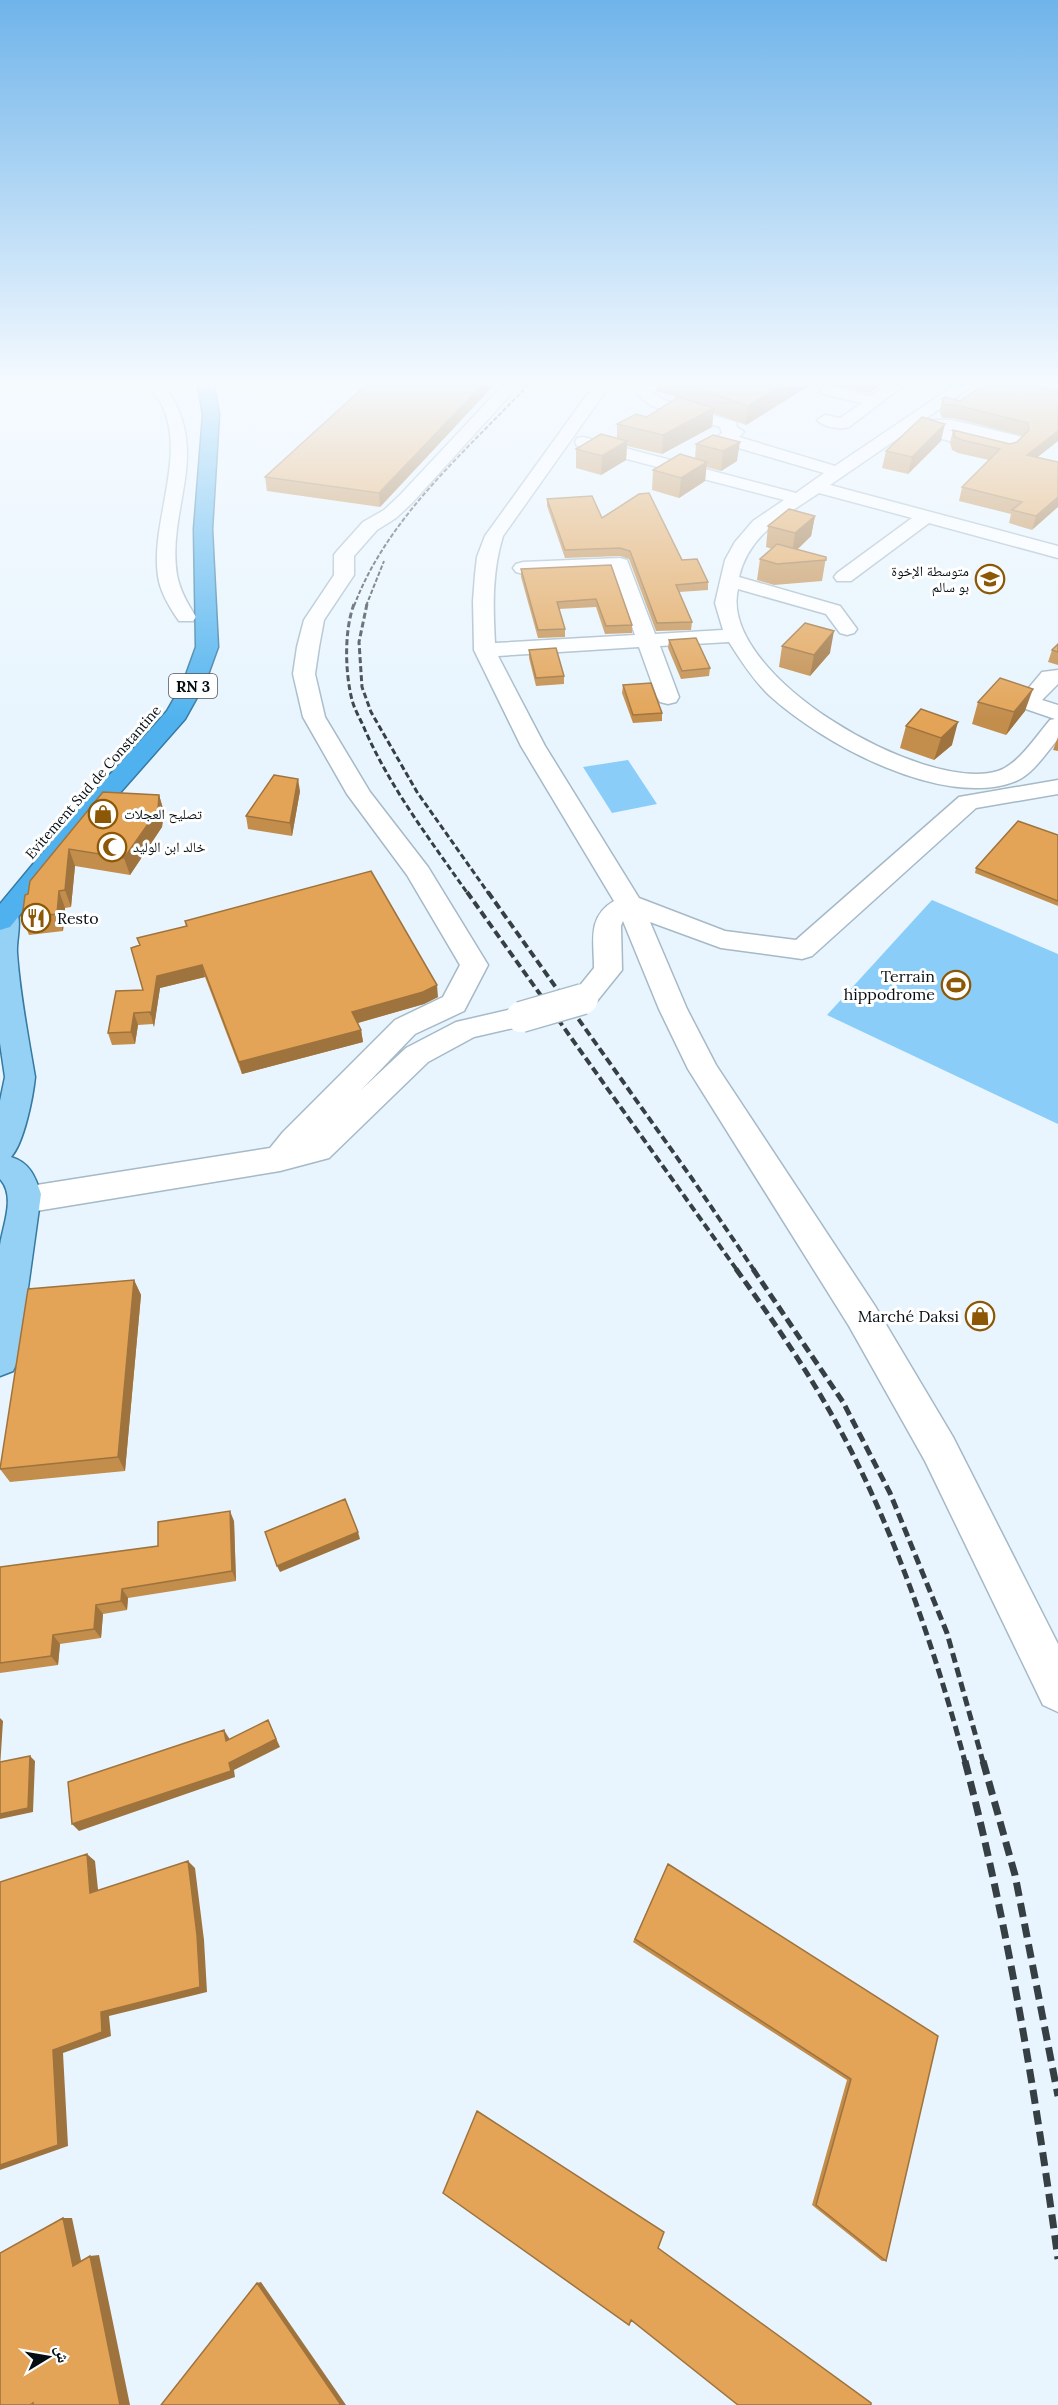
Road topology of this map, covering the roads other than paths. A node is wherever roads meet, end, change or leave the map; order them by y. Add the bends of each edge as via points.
1 (173, 497) edge
2 (195, 497) edge
3 (205, 497) edge
4 (408, 497) edge
5 (521, 497) edge
6 (792, 497) edge
7 (802, 497) edge
8 (856, 497) edge
9 (799, 499) junction
10 (927, 516) junction
11 (1058, 552) edge
12 (523, 568) edge
13 (844, 578) dead end
14 (729, 580) junction
15 (186, 617) junction
16 (847, 629) dead end
17 (737, 635) junction
18 (648, 640) junction
19 (485, 650) junction
20 (1058, 677) edge
21 (668, 697) dead end
22 (1058, 713) edge
23 (1058, 725) edge
24 (1021, 765) junction
25 (1058, 785) edge
26 (629, 904) junction
27 (2, 908) edge
28 (280, 1159) junction
29 (3, 1160) edge
30 (24, 1200) junction
31 (0, 1359) edge
32 (1058, 1690) edge

1 - 15 street via 167,573
2 - 15 highway, Evitement Sud de Constantine / RN 3
3 - 27 highway, Evitement Sud de Constantine / RN 3 via 207,647 203,663 177,714
4 - 28 street via 370,526 344,555 344,574 314,620 304,674 314,717 359,794 419,873 474,965 453,1004 405,1027
5 - 19 street via 494,536 487,557 483,601
6 - 9 street
7 - 9 street
8 - 10 street
9 - 14 street via 760,525 743,542
10 - 11 street
10 - 13 street
12 - 18 street via 620,564
14 - 16 street via 833,610
14 - 17 street via 725,605
15 - 27 highway, Evitement Sud de Constantine / RN 3 via 188,660 174,688 146,726 52,827
17 - 18 street
17 - 24 street via 779,693 876,755 925,774 960,781 999,779
18 - 19 street
18 - 21 street
19 - 26 street via 533,746
20 - 22 street via 1050,676 1028,702
23 - 24 street
24 - 25 street
25 - 26 street via 968,802 802,950 721,939
26 - 28 street, bridge via 612,914 608,927 608,970 583,999 466,1029 417,1055 318,1150
26 - 32 street via 703,1069 862,1316 927,1428
27 - 29 main road via 5,978 20,1077
28 - 30 street
29 - 30 main road via 22,1183
30 - 31 main road

